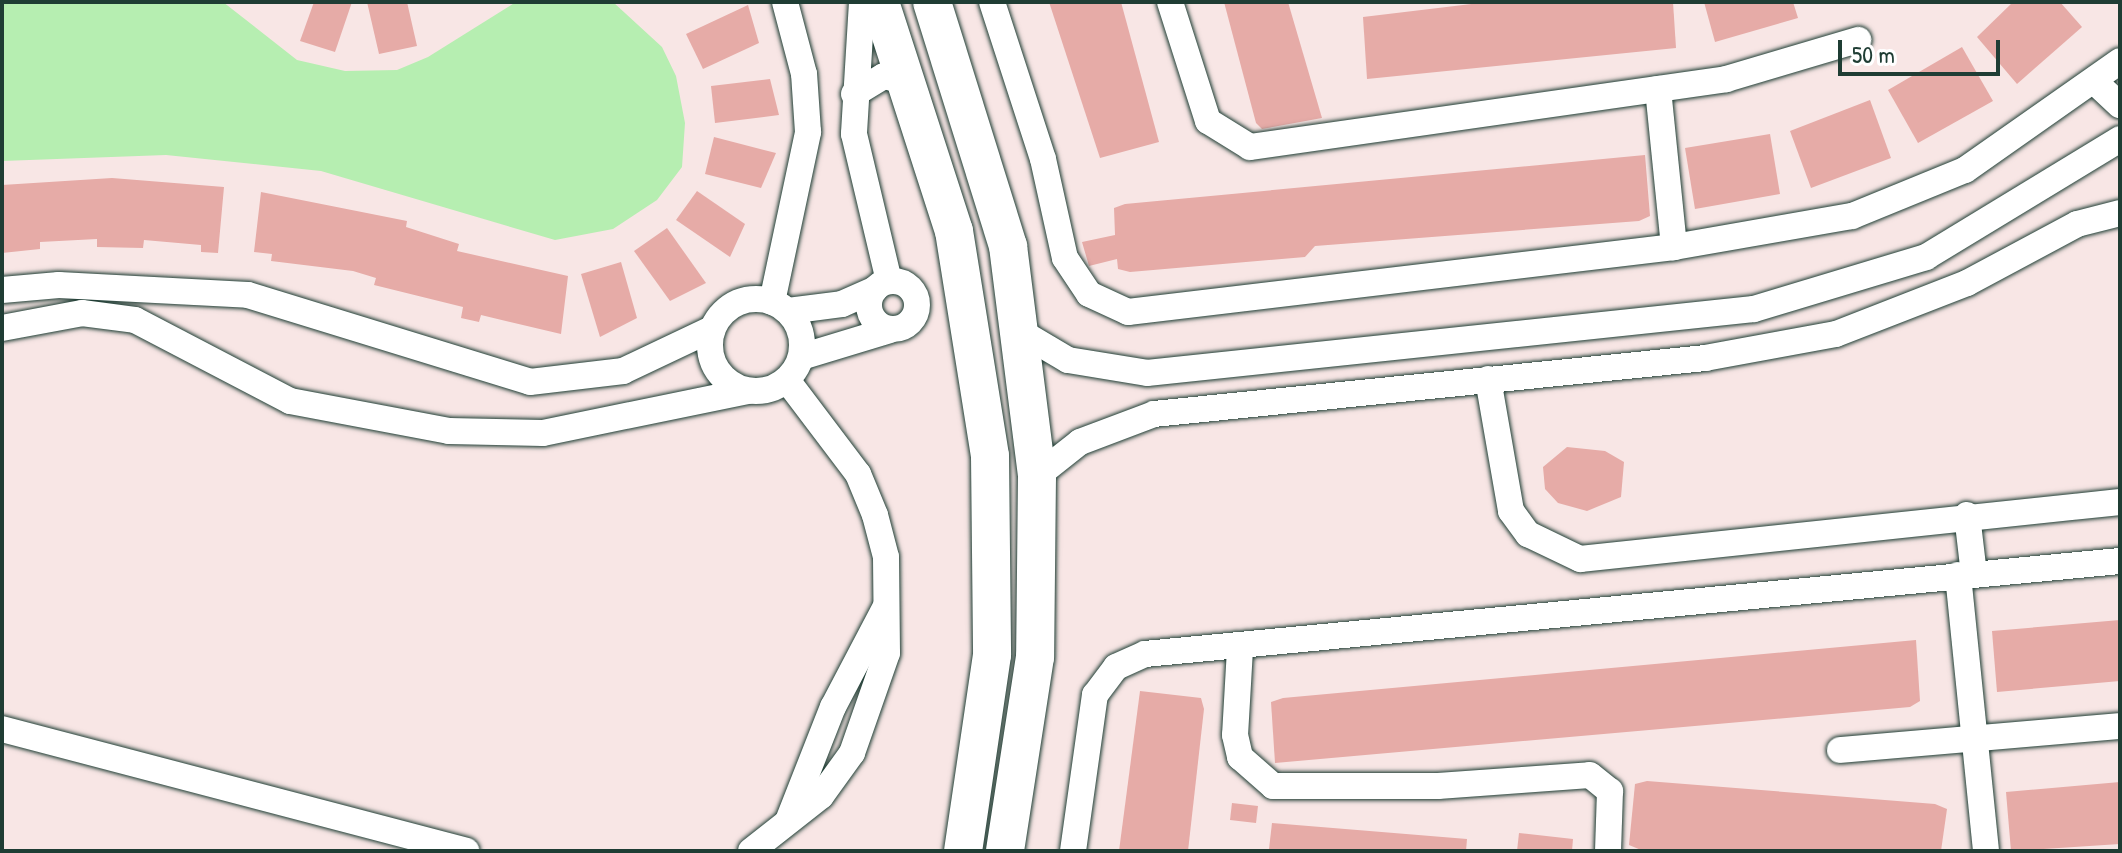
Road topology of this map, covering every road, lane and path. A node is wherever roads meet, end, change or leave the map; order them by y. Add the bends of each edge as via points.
1 (785, 2) edge
2 (862, 2) edge
3 (880, 2) edge
4 (932, 2) edge
5 (992, 2) edge
6 (1170, 2) edge
7 (1858, 40) dead end
8 (2120, 61) edge
9 (911, 82) junction
10 (2095, 82) junction
11 (1658, 89) junction
12 (854, 94) junction
13 (2120, 105) edge
14 (2120, 139) edge
15 (2120, 213) edge
16 (1674, 247) junction
17 (882, 285) junction
18 (2, 290) edge
19 (780, 306) junction
20 (2, 328) edge
21 (712, 329) junction
22 (890, 330) junction
23 (1024, 334) junction
24 (801, 357) junction
25 (1170, 370) junction
26 (1488, 379) junction
27 (787, 380) junction
28 (748, 391) junction
29 (1175, 412) junction
30 (1037, 476) junction
31 (2120, 502) edge
32 (1967, 515) junction
33 (995, 530) junction
34 (1039, 530) junction
35 (2120, 561) edge
36 (1966, 575) junction
37 (890, 601) junction
38 (1240, 649) junction
39 (992, 655) junction
40 (1035, 657) junction
41 (2120, 726) edge
42 (2, 729) edge
43 (1977, 740) junction
44 (1840, 750) dead end
45 (788, 821) junction
46 (466, 851) edge
47 (751, 851) edge
48 (963, 851) edge
49 (1005, 851) edge
50 (1073, 851) edge
51 (1608, 851) edge
52 (1986, 851) edge

1 - 19 street via 804,74 808,132
2 - 12 street
3 - 9 street
4 - 23 street via 986,159
5 - 16 street via 1043,159 1065,258 1081,286 1107,306 1149,313
6 - 11 street via 1208,121 1250,147
7 - 11 street via 1726,79
8 - 10 street
9 - 12 street via 884,76
9 - 33 street via 970,305
10 - 13 street
10 - 16 street via 2023,136 1919,192 1797,229
11 - 16 street
12 - 17 street via 857,153
14 - 25 street via 1980,230 1813,297 1694,317
15 - 26 street via 2077,224 1967,283 1836,334 1705,358
17 - 19 street via 842,304
17 - 22 street via 870,314
17 - 22 street via 904,283 918,300 911,322
18 - 21 street via 73,285 248,295 530,382 623,371
19 - 21 street via 737,303
19 - 24 street via 801,332
20 - 28 street via 82,313 135,320 290,401 449,431 543,433
21 - 28 street via 709,345 720,375
22 - 24 street
23 - 25 street via 1094,368
23 - 30 street
24 - 27 street
25 - 29 street
26 - 29 street
26 - 32 street via 1511,511 1552,550 1580,559
27 - 28 street
27 - 37 street via 858,474 886,557
29 - 30 street via 1103,429
30 - 34 street
31 - 32 street
32 - 36 street
33 - 34 street via 1017,537
33 - 39 street
34 - 40 street
35 - 36 street
36 - 38 street
36 - 43 street
37 - 45 street via 833,707
37 - 45 street via 884,666 852,753 821,796
38 - 50 street via 1145,654 1102,682 1088,716
38 - 51 street via 1235,735 1240,757 1273,786 1395,788 1590,775 1610,791
39 - 40 street via 1014,645
39 - 48 street
40 - 49 street
41 - 43 street
42 - 46 street
43 - 44 street
43 - 52 street
45 - 47 street

